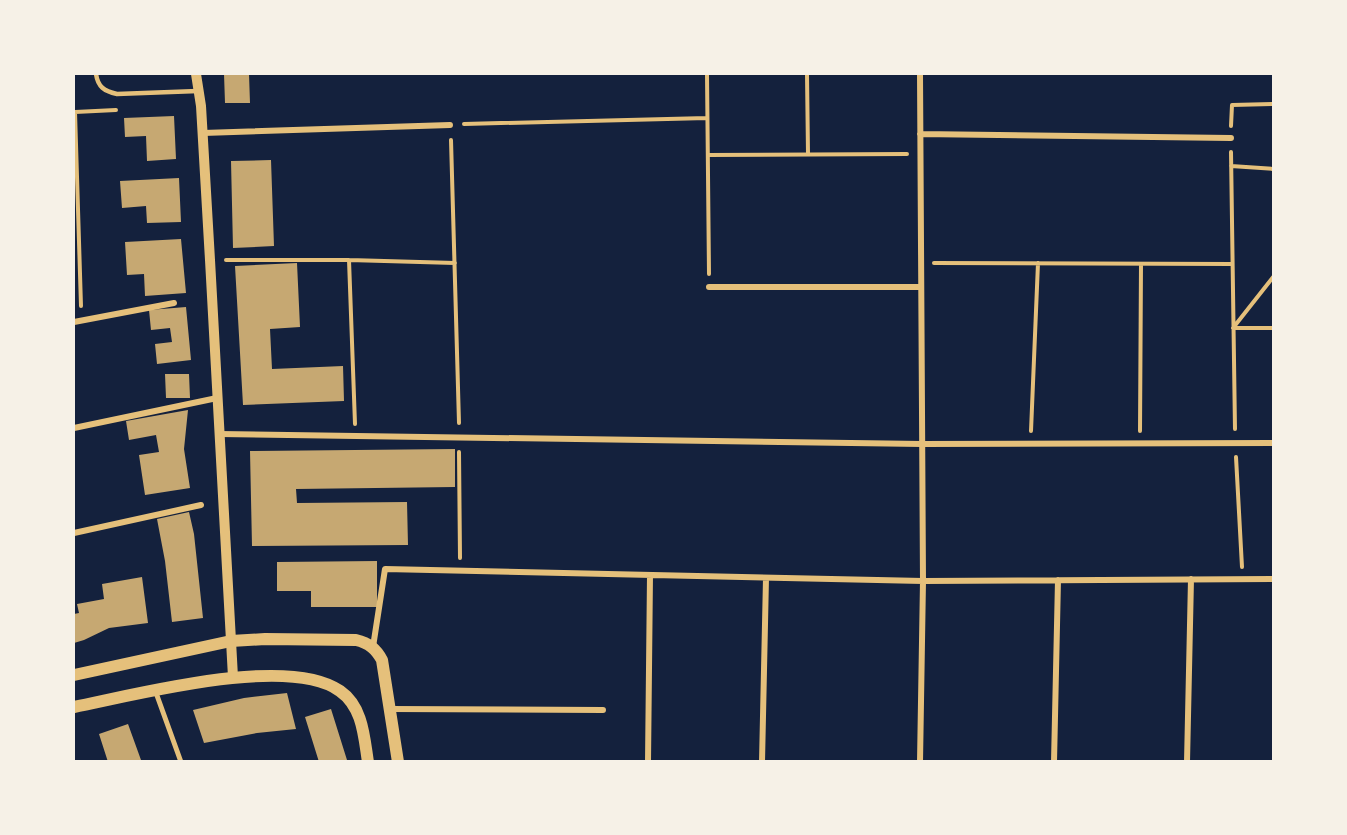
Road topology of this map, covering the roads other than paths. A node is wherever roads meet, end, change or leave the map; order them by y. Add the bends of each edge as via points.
1 (96, 74) edge
2 (196, 74) edge
3 (920, 74) edge
4 (199, 91) junction
5 (450, 125) road end
6 (203, 133) junction
7 (920, 134) junction
8 (1231, 138) road end
9 (709, 287) road end
10 (921, 287) junction
11 (174, 303) dead end
12 (74, 322) edge
13 (217, 398) junction
14 (74, 428) edge
15 (219, 434) junction
16 (1274, 443) edge
17 (922, 444) junction
18 (201, 505) dead end
19 (74, 533) edge
20 (650, 575) junction
21 (766, 578) junction
22 (1191, 579) junction
23 (1274, 579) edge
24 (1058, 580) junction
25 (923, 581) junction
26 (231, 641) junction
27 (373, 647) junction
28 (74, 675) edge
29 (233, 677) junction
30 (155, 690) junction
31 (74, 707) edge
32 (390, 709) junction
33 (603, 710) dead end
34 (182, 762) edge
35 (368, 762) edge
36 (398, 762) edge
37 (648, 762) edge
38 (762, 762) edge
39 (920, 762) edge
40 (1054, 762) edge
41 (1187, 762) edge

1 - 4 lane via 105,91 117,94
2 - 4 street
3 - 7 street
4 - 6 street
5 - 6 street
6 - 13 street
7 - 8 street
7 - 10 street
9 - 10 street
10 - 17 street
11 - 12 street
13 - 14 street
13 - 15 street
15 - 17 street
15 - 26 street
16 - 17 street
17 - 25 street
18 - 19 street
20 - 21 street
20 - 27 street via 385,569
20 - 37 street
21 - 25 street
21 - 38 street
22 - 23 street
22 - 24 street
22 - 41 street
24 - 25 street
24 - 40 street
25 - 39 street
26 - 27 main road via 356,640
26 - 28 main road
26 - 29 street
27 - 32 main road via 382,660
29 - 30 main road
29 - 35 main road via 290,676 340,690 352,702 360,719
30 - 31 main road
30 - 34 street
32 - 33 street
32 - 36 main road

